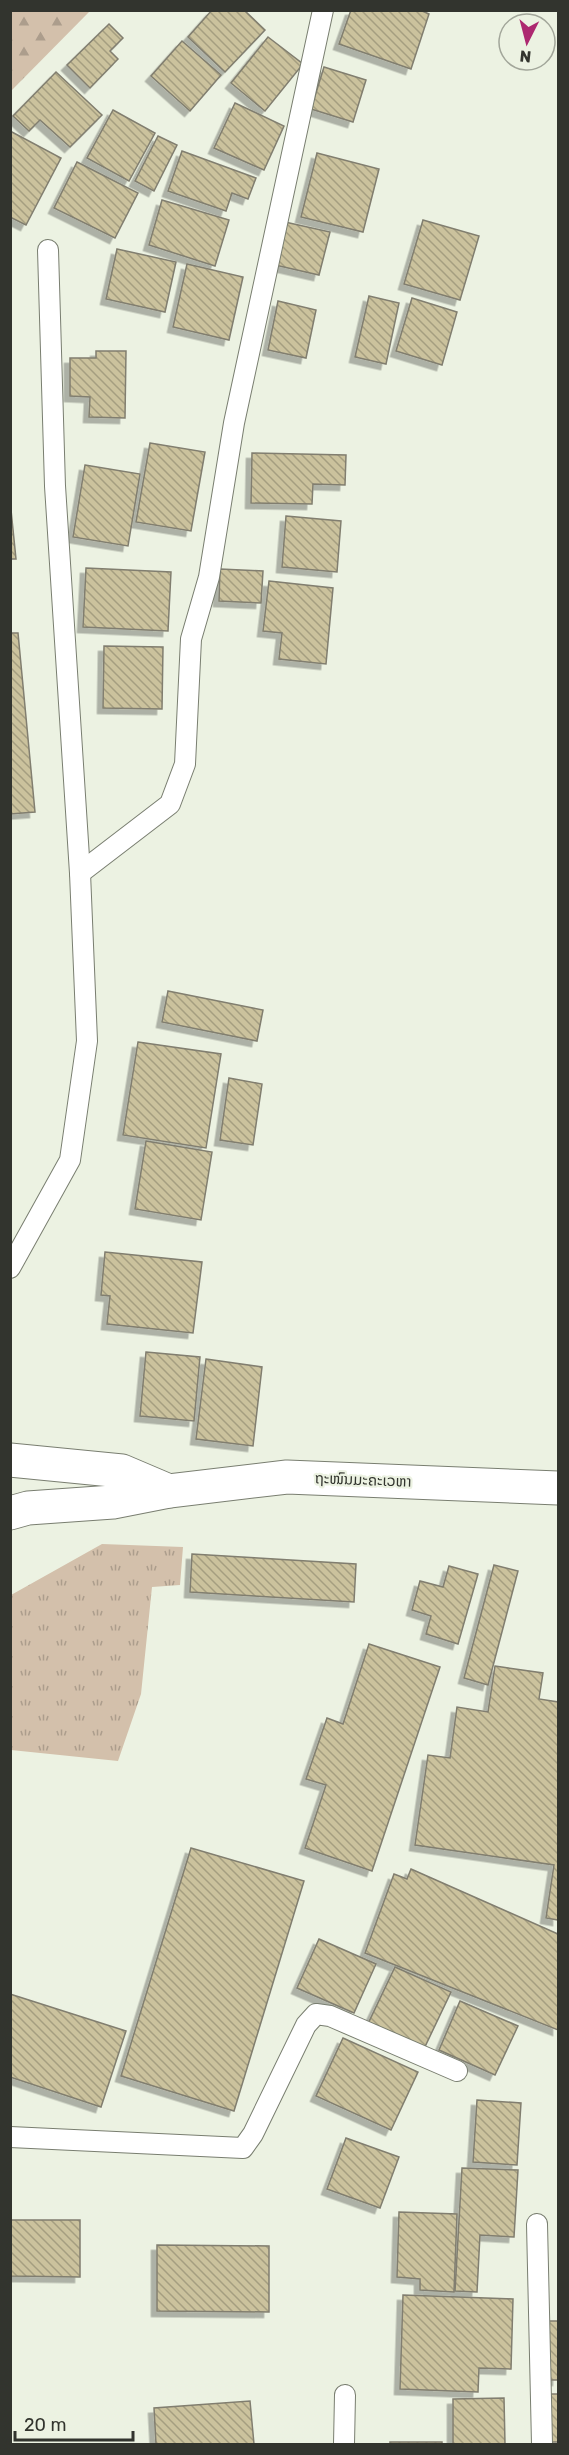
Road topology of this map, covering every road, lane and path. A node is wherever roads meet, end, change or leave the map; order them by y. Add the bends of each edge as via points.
1 (323, 10) edge
2 (48, 250) dead end
3 (80, 873) junction
4 (10, 1268) edge
5 (10, 1460) edge
6 (558, 1488) edge
7 (169, 1491) junction
8 (10, 1513) edge
9 (457, 2071) dead end
10 (10, 2137) edge
11 (537, 2224) dead end
12 (345, 2395) dead end
13 (344, 2445) edge
14 (542, 2445) edge

1 - 3 lane via 234,423 209,577 191,639 185,764 170,804
2 - 3 lane via 56,486
3 - 4 lane via 87,1041 70,1160
5 - 7 street via 122,1471
6 - 7 street, ຖະໜົນມະຄະເວຫາ via 286,1477
7 - 8 street, ຖະໜົນມະຄະເວຫາ via 113,1502 28,1508
9 - 10 lane via 330,2016 316,2014 306,2025 243,2148
11 - 14 lane
12 - 13 lane

